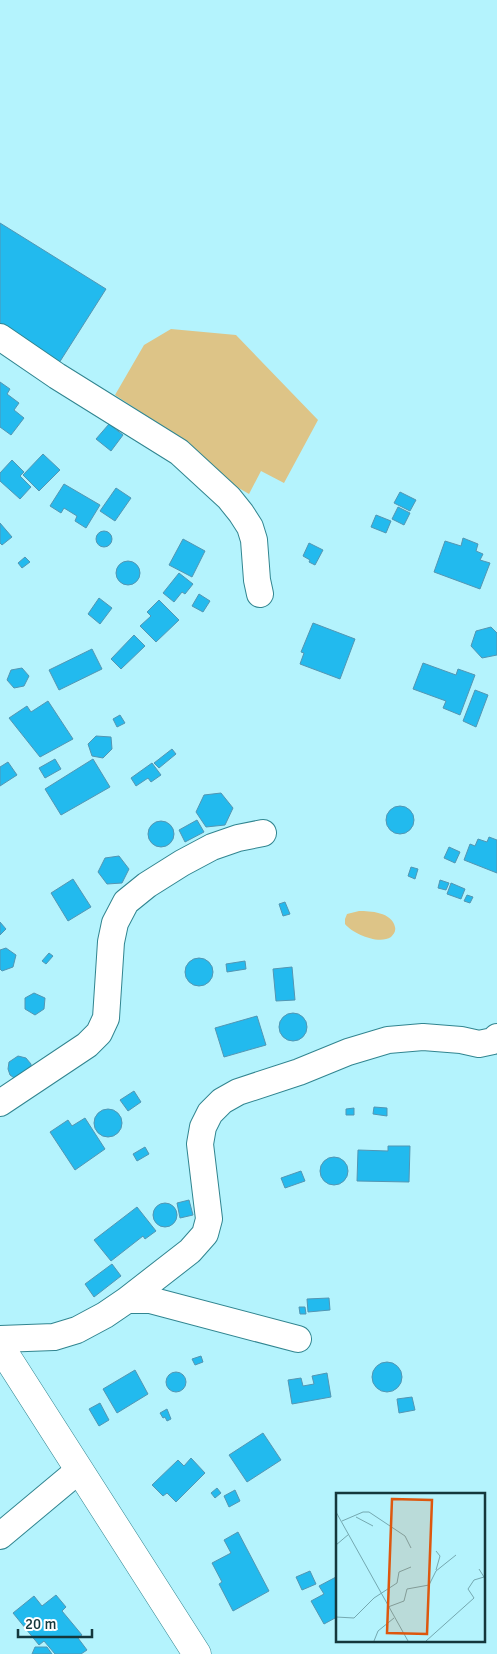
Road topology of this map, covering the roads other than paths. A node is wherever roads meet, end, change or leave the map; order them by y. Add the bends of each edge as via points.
1 (0, 337) edge
2 (260, 594) dead end
3 (263, 833) dead end
4 (497, 1037) edge
5 (0, 1103) edge
6 (127, 1300) junction
7 (0, 1339) edge
8 (298, 1339) dead end
9 (0, 1346) edge
10 (80, 1470) junction
11 (0, 1536) edge
12 (197, 1654) edge

1 - 2 street via 179,452 229,498 250,527
3 - 5 street via 212,847 147,885 126,902 112,936 106,1018 99,1033 87,1045
4 - 6 street via 479,1044 422,1037 388,1040 238,1092 222,1101 210,1113 200,1144 209,1219 205,1234 190,1251
6 - 7 street via 77,1330 54,1337
6 - 8 street via 150,1300
9 - 10 street
10 - 11 street
10 - 12 street

